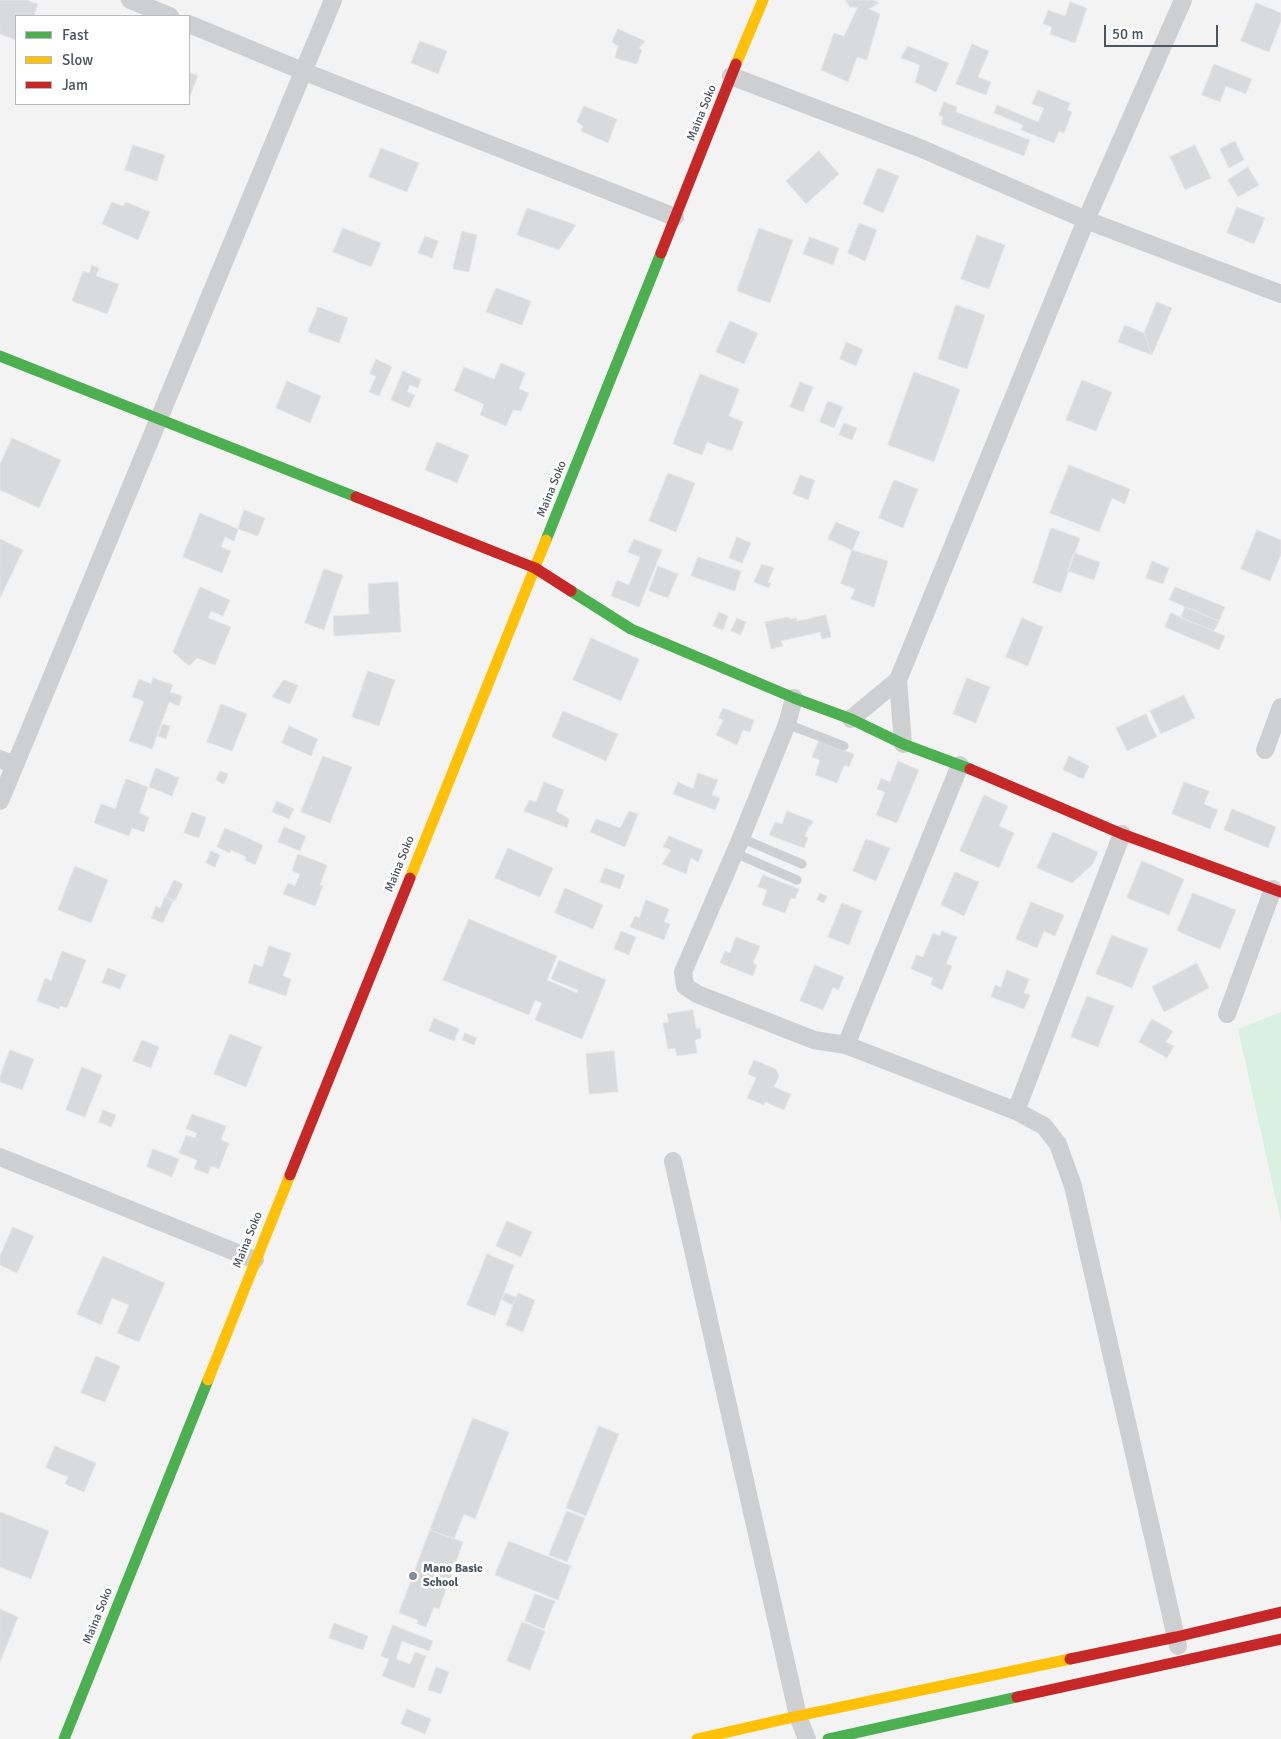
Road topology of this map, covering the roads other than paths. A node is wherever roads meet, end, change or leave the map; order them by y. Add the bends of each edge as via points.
1 (130, 0) edge
2 (333, 0) edge
3 (763, 0) edge
4 (1183, 0) edge
5 (168, 15) edge
6 (190, 24) edge
7 (305, 72) junction
8 (731, 76) junction
9 (675, 217) junction
10 (1086, 220) junction
11 (1281, 294) edge
12 (0, 356) edge
13 (159, 419) junction
14 (535, 568) junction
15 (898, 680) junction
16 (794, 698) junction
17 (1281, 707) edge
18 (851, 719) junction
19 (787, 724) junction
20 (903, 744) junction
21 (844, 746) dead end
22 (1264, 750) dead end
23 (7, 762) edge
24 (960, 765) junction
25 (0, 801) edge
26 (1122, 834) junction
27 (738, 846) junction
28 (802, 864) dead end
29 (797, 880) dead end
30 (1277, 890) edge
31 (1227, 1014) dead end
32 (846, 1045) junction
33 (1016, 1111) junction
34 (0, 1157) edge
35 (673, 1161) dead end
36 (255, 1260) junction
37 (1281, 1612) edge
38 (1176, 1636) junction
39 (1281, 1639) edge
40 (1182, 1661) junction
41 (798, 1716) junction
42 (64, 1739) edge
43 (697, 1739) edge
44 (807, 1739) edge
45 (828, 1739) edge

1 - 5 street
2 - 7 street
3 - 8 street, Maina Soko
4 - 10 street
6 - 7 street
7 - 9 street
7 - 13 street
8 - 9 street, Maina Soko
8 - 10 street via 920,148
9 - 14 street, Maina Soko
10 - 11 street
10 - 15 street
12 - 13 street
13 - 14 street
13 - 23 street
14 - 16 street via 630,629
14 - 36 street, Maina Soko
15 - 18 street
15 - 20 street
16 - 18 street
16 - 19 street
17 - 22 street
18 - 20 street
19 - 21 lane
19 - 27 street
20 - 24 street
23 - 25 street
24 - 26 street
24 - 32 street
26 - 30 street
26 - 33 street
27 - 28 lane
27 - 29 lane
27 - 32 street via 683,972 685,986 782,1029 814,1040
30 - 31 street
32 - 33 street
33 - 38 street via 1044,1126 1058,1144 1073,1186
34 - 36 street
35 - 41 street
36 - 42 street, Maina Soko
37 - 38 street
38 - 40 street
38 - 41 street
39 - 40 street
40 - 45 street
41 - 43 street
41 - 44 street

